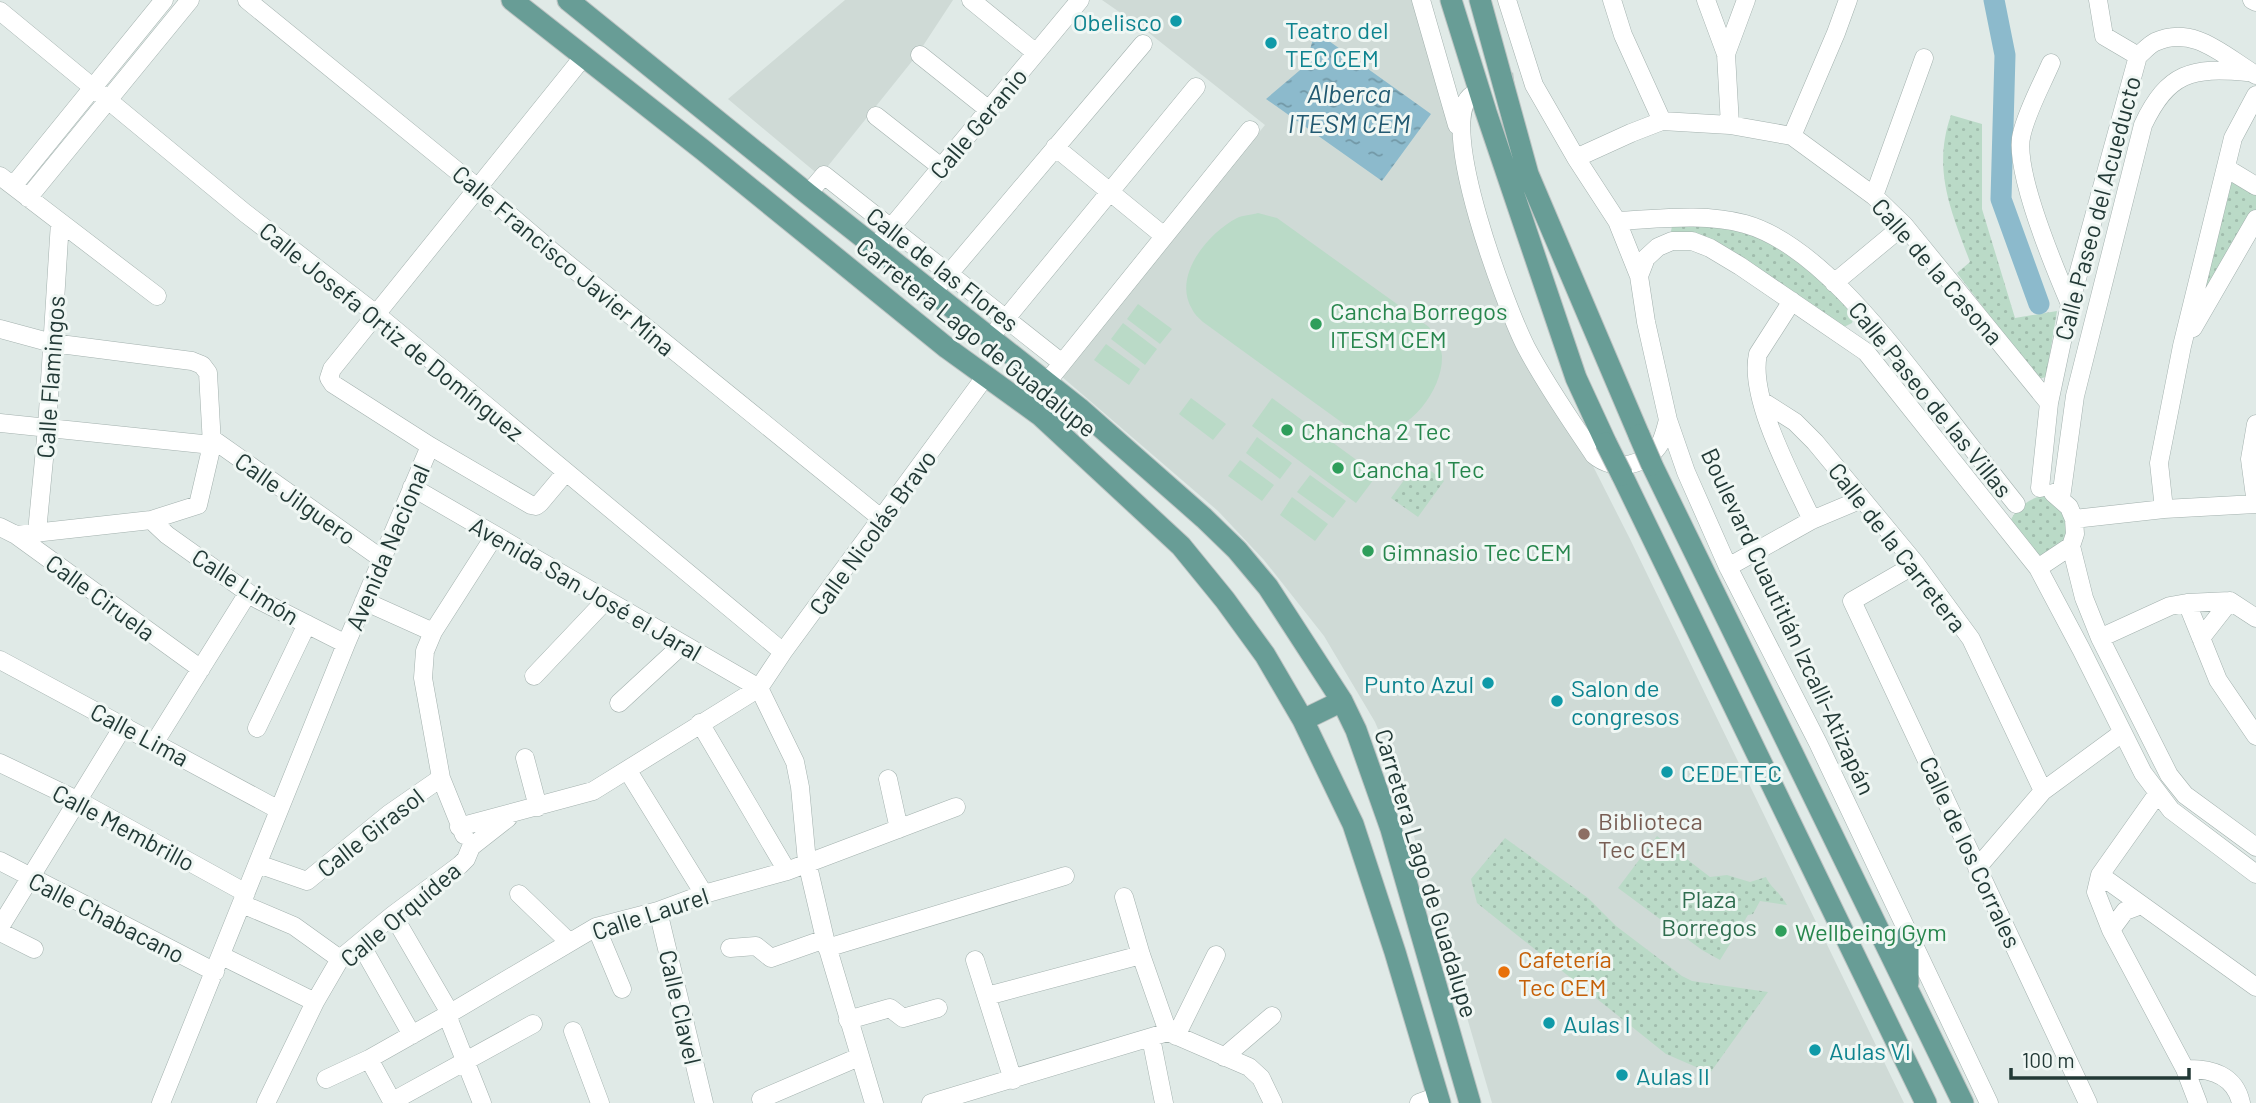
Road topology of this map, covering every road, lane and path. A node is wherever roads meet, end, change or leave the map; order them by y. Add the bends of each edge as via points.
1 (164, 0) edge
2 (190, 0) edge
3 (247, 0) edge
4 (512, 0) edge
5 (971, 0) edge
6 (1080, 0) edge
7 (1421, 0) edge
8 (1451, 0) edge
9 (1479, 0) edge
10 (1507, 0) edge
11 (1612, 0) edge
12 (1706, 0) edge
13 (1746, 0) edge
14 (1847, 0) edge
15 (2098, 0) edge
16 (579, 4) edge
17 (0, 11) edge
18 (1143, 44) dead end
19 (1037, 53) junction
20 (1726, 54) junction
21 (920, 55) dead end
22 (584, 56) junction
23 (1924, 58) dead end
24 (2051, 63) dead end
25 (2135, 63) junction
26 (2253, 74) edge
27 (92, 86) junction
28 (1196, 87) dead end
29 (1472, 95) dead end
30 (2256, 95) edge
31 (108, 99) junction
32 (2154, 102) junction
33 (989, 110) junction
34 (876, 116) dead end
35 (1662, 121) junction
36 (1730, 125) junction
37 (1250, 130) dead end
38 (1792, 136) junction
39 (1463, 145) junction
40 (1055, 147) junction
41 (1576, 158) junction
42 (941, 167) junction
43 (2226, 168) junction
44 (6, 181) edge
45 (2256, 186) edge
46 (478, 188) junction
47 (1110, 192) junction
48 (808, 194) junction
49 (1874, 196) junction
50 (28, 198) junction
51 (1670, 218) junction
52 (2256, 219) edge
53 (60, 222) junction
54 (1618, 222) junction
55 (1904, 225) junction
56 (891, 227) junction
57 (1164, 236) junction
58 (1672, 241) junction
59 (875, 247) junction
60 (1558, 247) junction
61 (1532, 250) junction
62 (949, 274) junction
63 (1639, 276) junction
64 (1834, 283) junction
65 (933, 293) junction
66 (157, 296) dead end
67 (1791, 301) junction
68 (2070, 304) junction
69 (1861, 311) junction
70 (376, 314) junction
71 (1005, 318) junction
72 (969, 321) junction
73 (0, 329) edge
74 (1835, 331) junction
75 (990, 338) junction
76 (52, 343) junction
77 (2182, 346) junction
78 (947, 348) junction
79 (1062, 363) junction
80 (985, 377) junction
81 (1047, 382) junction
82 (1762, 401) junction
83 (2049, 403) junction
84 (1668, 420) junction
85 (0, 423) edge
86 (2256, 424) edge
87 (47, 428) junction
88 (212, 441) junction
89 (429, 446) junction
90 (566, 472) junction
91 (412, 487) junction
92 (2040, 488) junction
93 (2061, 498) junction
94 (1862, 499) junction
95 (2016, 504) junction
96 (2256, 504) edge
97 (2164, 509) junction
98 (882, 519) junction
99 (1997, 519) junction
100 (2074, 519) junction
101 (150, 520) junction
102 (1812, 520) junction
103 (8, 531) edge
104 (37, 532) junction
105 (495, 535) junction
106 (2071, 546) junction
107 (382, 559) junction
108 (1916, 564) junction
109 (1728, 567) junction
110 (2038, 568) junction
111 (248, 593) junction
112 (606, 600) junction
113 (364, 601) junction
114 (2230, 601) junction
115 (2187, 603) junction
116 (2256, 618) edge
117 (307, 624) junction
118 (433, 632) junction
119 (2100, 638) junction
120 (2201, 638) junction
121 (346, 644) junction
122 (683, 644) junction
123 (783, 652) junction
124 (0, 660) edge
125 (201, 669) junction
126 (534, 676) dead end
127 (759, 688) junction
128 (1342, 701) junction
129 (619, 703) dead end
130 (1303, 720) junction
131 (701, 723) junction
132 (124, 725) junction
133 (257, 728) dead end
134 (2122, 733) junction
135 (2256, 736) edge
136 (155, 742) junction
137 (525, 758) dead end
138 (0, 763) edge
139 (628, 771) junction
140 (441, 778) junction
141 (888, 779) dead end
142 (2043, 791) junction
143 (2158, 793) junction
144 (77, 800) junction
145 (538, 807) junction
146 (956, 807) dead end
147 (279, 810) junction
148 (513, 814) junction
149 (459, 827) junction
150 (899, 829) junction
151 (471, 847) junction
152 (2256, 847) edge
153 (0, 861) edge
154 (807, 862) junction
155 (258, 864) junction
156 (1977, 868) junction
157 (787, 871) junction
158 (2256, 874) edge
159 (1065, 876) dead end
160 (31, 878) junction
161 (2098, 883) junction
162 (519, 894) dead end
163 (704, 894) junction
164 (1124, 897) dead end
165 (244, 898) junction
166 (2141, 905) junction
167 (658, 911) junction
168 (393, 915) junction
169 (596, 927) junction
170 (0, 930) edge
171 (2111, 930) junction
172 (1908, 934) junction
173 (569, 942) junction
174 (360, 943) junction
175 (826, 944) junction
176 (730, 948) dead end
177 (34, 949) dead end
178 (1141, 955) junction
179 (1216, 955) dead end
180 (340, 959) junction
181 (975, 960) dead end
182 (218, 964) junction
183 (2256, 987) edge
184 (622, 989) dead end
185 (1908, 989) junction
186 (987, 996) junction
187 (315, 1002) junction
188 (938, 1008) dead end
189 (448, 1014) junction
190 (1272, 1016) dead end
191 (848, 1020) junction
192 (533, 1024) dead end
193 (573, 1031) dead end
194 (1172, 1034) junction
195 (412, 1035) junction
196 (1151, 1038) junction
197 (859, 1057) junction
198 (1224, 1057) junction
199 (369, 1059) junction
200 (465, 1060) junction
201 (2185, 1069) junction
202 (326, 1079) dead end
203 (1013, 1080) junction
204 (986, 1096) edge
205 (761, 1099) dead end
206 (1432, 1101) edge
207 (393, 1102) edge
208 (161, 1103) edge
209 (266, 1103) edge
210 (482, 1103) edge
211 (600, 1103) edge
212 (704, 1103) edge
213 (874, 1103) edge
214 (931, 1103) edge
215 (1164, 1103) edge
216 (1273, 1103) edge
217 (1470, 1103) edge
218 (1926, 1103) edge
219 (1963, 1103) edge
220 (1989, 1103) edge
221 (2088, 1103) edge
222 (2199, 1103) edge
223 (2241, 1103) edge

1 - 27 street
2 - 31 street
3 - 46 street, Calle Francisco Javier Mina
4 - 22 main road, Carretera Lago de Guadalupe
5 - 19 street
6 - 19 street, Calle Geranio
7 - 39 street
8 - 61 main road
9 - 60 main road, Boulevard Cuautitlán Izcalli-Atizapán via 1528,174
10 - 41 street, Boulevard Cuautitlán Izcalli-Atizapán via 1526,83
11 - 35 street
12 - 20 street
13 - 20 street
14 - 38 street
15 - 25 street via 2104,36
16 - 48 main road, Carretera Lago de Guadalupe
17 - 27 street, Calle Josefa Ortiz de Domínguez
18 - 40 street
19 - 33 street, Calle Geranio
20 - 36 street
21 - 33 street
22 - 46 street, Avenida Nacional
22 - 78 main road, Carretera Lago de Guadalupe
23 - 49 street
24 - 68 street via 2022,133 2020,161 2049,256
25 - 26 street, Calle Paseo del Acueducto via 2155,42 2190,37
25 - 32 street via 2139,90
25 - 68 street, Calle Paseo del Acueducto
26 - 32 street, Calle Paseo del Acueducto via 2211,69 2192,73
27 - 31 street, Calle Josefa Ortiz de Domínguez
27 - 44 street
28 - 47 street
29 - 39 street via 1464,103
30 - 43 street via 2233,138
31 - 50 street
31 - 70 street, Calle Josefa Ortiz de Domínguez
32 - 93 street, Calle Paseo del Acueducto via 2143,125 2075,396
33 - 42 street, Calle Geranio
34 - 42 street
35 - 36 street, Calle de la Casona
35 - 41 street, Calle de la Casona
36 - 38 street, Calle de la Casona
37 - 57 street
38 - 49 street, Calle de la Casona
39 - 84 street via 1474,211 1524,344 1594,455 1614,466 1630,465 1651,453
40 - 47 street
40 - 62 street
41 - 54 street, Boulevard Cuautitlán Izcalli-Atizapán
42 - 56 street, Calle Geranio
43 - 45 street
43 - 77 street
44 - 50 street
46 - 70 street, Avenida Nacional
46 - 98 street, Calle Francisco Javier Mina
47 - 57 street
47 - 71 street
48 - 56 street, Calle de las Flores via 824,175
48 - 59 main road, Carretera Lago de Guadalupe
49 - 55 street, Calle de la Casona
50 - 53 street
51 - 54 street, Calle Paseo de las Villas
51 - 58 street via 1667,231
51 - 64 street, Calle Paseo de las Villas via 1709,217 1747,225 1792,247
52 - 77 street
53 - 66 street
53 - 76 street, Calle Flamingos
54 - 63 street, Boulevard Cuautitlán Izcalli-Atizapán
55 - 64 street
55 - 83 street, Calle de la Casona
56 - 59 street, Calle Geranio
56 - 62 street, Calle de las Flores
57 - 79 street
58 - 63 street via 1646,258
58 - 67 street, Calle Paseo de las Villas via 1710,248
59 - 65 main road, Carretera Lago de Guadalupe
60 - 61 main road via 1543,261
60 - 185 main road, Boulevard Cuautitlán Izcalli-Atizapán, bridge via 1652,464
61 - 218 main road, bridge via 1576,378 1606,443
62 - 65 street
62 - 71 street, Calle de las Flores
63 - 84 street, Boulevard Cuautitlán Izcalli-Atizapán
64 - 69 street, Calle Paseo de las Villas
65 - 72 main road, Carretera Lago de Guadalupe
67 - 74 street, Calle Paseo de las Villas
67 - 82 street, Calle de la Carretera via 1758,354
68 - 83 street, Calle Paseo del Acueducto
69 - 74 street via 1857,325
69 - 95 street, Calle Paseo de las Villas
70 - 89 street, Avenida Nacional via 329,378
70 - 90 street, Calle Josefa Ortiz de Domínguez
71 - 75 street
71 - 79 street, Calle de las Flores
72 - 75 main road, Carretera Lago de Guadalupe
72 - 78 main road
73 - 76 street
74 - 99 street, Calle Paseo de las Villas via 1866,352
75 - 81 main road, Carretera Lago de Guadalupe
76 - 87 street, Calle Flamingos
76 - 88 street via 202,365 208,373
77 - 97 street via 2159,463
78 - 80 main road, Carretera Lago de Guadalupe
79 - 81 street
80 - 98 street, Calle Nicolás Bravo
80 - 130 main road, Carretera Lago de Guadalupe via 1041,416 1181,546 1265,656
81 - 128 main road, Carretera Lago de Guadalupe via 1237,550 1268,587
82 - 94 street, Calle de la Carretera via 1795,422
82 - 102 street, Calle de la Carretera
83 - 92 street, Calle Paseo del Acueducto
84 - 109 street, Boulevard Cuautitlán Izcalli-Atizapán
85 - 87 street, Calle Jilguero
86 - 96 street via 2250,458
87 - 88 street, Calle Jilguero
87 - 104 street, Calle Flamingos
88 - 101 street via 198,505
88 - 107 street, Calle Jilguero
89 - 90 street via 536,506
89 - 91 street, Avenida Nacional
90 - 123 street, Calle Josefa Ortiz de Domínguez
91 - 105 street, Avenida San José el Jaral
91 - 107 street, Avenida Nacional
92 - 93 street, Calle Paseo de las Villas
92 - 95 street, Calle Paseo de las Villas
93 - 100 street
94 - 102 street
94 - 108 street, Calle de la Carretera
95 - 99 street, Calle Paseo de las Villas
96 - 97 street
97 - 100 street
98 - 123 street, Calle Nicolás Bravo
99 - 110 street, Calle Paseo de las Villas
100 - 106 street
101 - 104 street
101 - 111 street, Calle Limón
102 - 109 street
103 - 104 street
103 - 125 street, Calle Ciruela
105 - 112 street, Avenida San José el Jaral
105 - 118 street
106 - 110 street
106 - 119 street
107 - 113 street, Avenida Nacional
108 - 142 street, Calle de la Carretera via 1971,639
108 - 156 street, Calle de los Corrales via 1852,601
109 - 172 street, Boulevard Cuautitlán Izcalli-Atizapán
110 - 134 street, Calle Paseo de las Villas
111 - 117 street, Calle Limón
111 - 125 street
112 - 122 street, Avenida San José el Jaral
112 - 126 street
113 - 118 street
113 - 121 street, Avenida Nacional
114 - 115 street
114 - 116 street
114 - 120 street
115 - 119 street via 2170,606
115 - 120 street
117 - 121 street, Calle Limón
117 - 133 street
118 - 140 street via 425,651 423,678
119 - 152 street via 2169,775 2185,795
120 - 135 street via 2218,680
121 - 147 street, Avenida Nacional
122 - 127 street, Avenida San José el Jaral
122 - 129 street
123 - 127 street, Calle Nicolás Bravo
124 - 132 street, Calle Lima
125 - 136 street
127 - 131 street, Calle Orquídea
127 - 154 street via 795,762
128 - 130 main road
128 - 217 main road, Carretera Lago de Guadalupe via 1391,830
130 - 206 main road, Carretera Lago de Guadalupe via 1353,824 1395,952
131 - 139 street, Calle Orquídea
131 - 157 street
132 - 136 street, Calle Lima
132 - 144 street
134 - 142 street
134 - 143 street, Calle Paseo de las Villas
136 - 147 street, Calle Lima
137 - 145 street
138 - 144 street, Calle Membrillo
139 - 145 street, Calle Orquídea via 593,791
139 - 163 street
140 - 149 street
140 - 155 street, Calle Girasol via 307,881
141 - 150 street
142 - 156 street
143 - 158 street, Calle Paseo de las Villas via 2171,810
143 - 161 street
144 - 160 street
144 - 165 street, Calle Membrillo
145 - 148 street, Calle Orquídea
146 - 150 street, Calle Laurel
147 - 155 street, Avenida Nacional
148 - 149 street, Calle Orquídea
148 - 151 street, Calle Orquídea
149 - 151 street
150 - 154 street, Calle Laurel
151 - 168 street, Calle Orquídea via 460,865
153 - 160 street, Calle Chabacano
154 - 157 street, Calle Laurel
154 - 175 street
155 - 165 street, Avenida Nacional
156 - 221 street, Calle de los Corrales
157 - 163 street, Calle Laurel
159 - 175 street
160 - 170 street
160 - 182 street, Calle Chabacano
161 - 166 street
161 - 171 street
162 - 173 street
163 - 167 street, Calle Laurel
164 - 178 street
165 - 180 street, Calle Membrillo
165 - 182 street, Avenida Nacional
166 - 171 street via 2125,911
166 - 183 street
167 - 169 street, Calle Laurel
167 - 212 street, Calle Clavel
168 - 174 street, Calle Orquídea
168 - 189 street
169 - 173 street, Calle Laurel
169 - 184 street
170 - 177 street
171 - 201 street
172 - 185 main road
172 - 220 street, Boulevard Cuautitlán Izcalli-Atizapán
173 - 189 street, Calle Laurel
174 - 180 street, Calle Orquídea
174 - 195 street
175 - 176 street via 771,958 756,946
175 - 191 street
178 - 186 street
178 - 194 street
179 - 194 street
180 - 187 street, Calle Orquídea
181 - 186 street
182 - 187 street, Calle Chabacano
182 - 208 street, Avenida Nacional
185 - 219 main road, Boulevard Cuautitlán Izcalli-Atizapán
186 - 203 street
187 - 209 street, Calle Orquídea
188 - 191 street via 903,1018 890,1009
189 - 195 street, Calle Laurel
189 - 200 street
190 - 198 street
191 - 197 street
192 - 200 street
193 - 211 street
194 - 196 street
194 - 198 street
195 - 199 street, Calle Laurel
196 - 203 street
196 - 215 street
197 - 205 street
197 - 213 street
198 - 216 street via 1249,1067 1261,1078
199 - 202 street, Calle Laurel
199 - 207 street
200 - 207 street
200 - 210 street
201 - 222 street
201 - 223 street via 2203,1068 2218,1074 2239,1091
203 - 204 street
204 - 214 street

